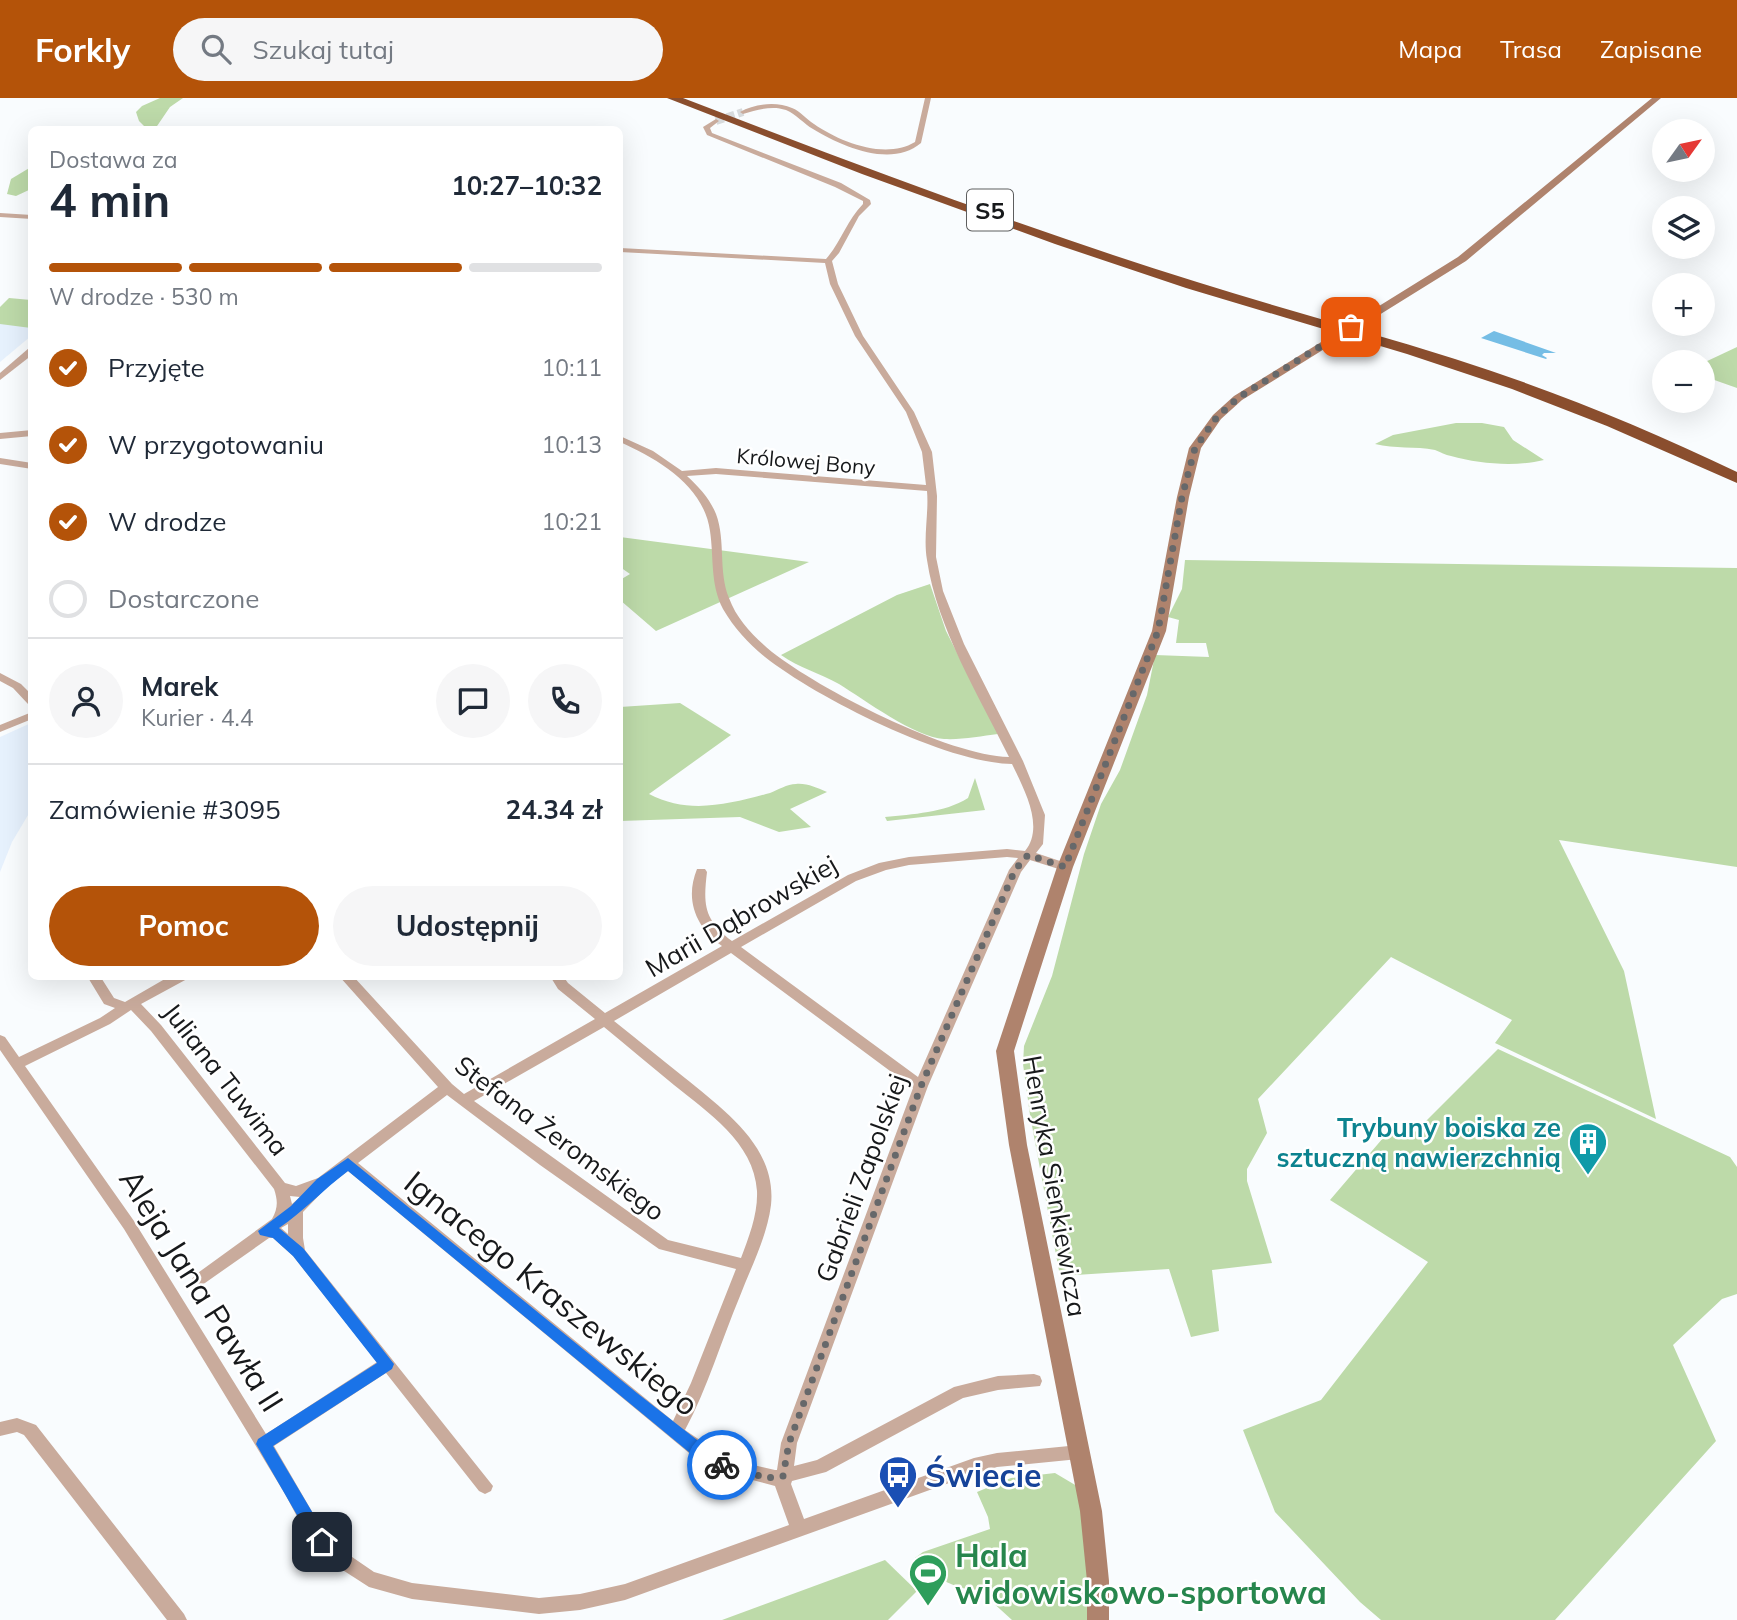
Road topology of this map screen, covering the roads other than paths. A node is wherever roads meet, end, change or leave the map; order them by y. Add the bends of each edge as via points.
1 (673, 98) edge
2 (692, 98) edge
3 (928, 98) edge
4 (1657, 98) edge
5 (743, 112) tunnel mouth
6 (716, 121) dead end
7 (0, 215) edge
8 (28, 217) edge
9 (623, 250) edge
10 (828, 261) junction
11 (28, 352) edge
12 (0, 377) edge
13 (28, 433) edge
14 (0, 436) edge
15 (623, 440) edge
16 (0, 461) edge
17 (28, 465) edge
18 (1737, 468) edge
19 (678, 474) junction
20 (1737, 478) edge
21 (932, 488) junction
22 (0, 676) edge
23 (28, 698) edge
24 (28, 717) edge
25 (0, 729) edge
26 (1017, 761) junction
27 (1028, 855) junction
28 (1065, 867) junction
29 (701, 872) dead end
30 (732, 948) junction
31 (96, 980) edge
32 (175, 980) edge
33 (349, 980) edge
34 (559, 980) edge
35 (129, 1005) junction
36 (605, 1020) junction
37 (0, 1040) edge
38 (17, 1064) junction
39 (921, 1086) junction
40 (447, 1088) junction
41 (463, 1101) junction
42 (348, 1163) junction
43 (322, 1183) junction
44 (280, 1187) junction
45 (296, 1209) junction
46 (279, 1220) junction
47 (265, 1231) junction
48 (298, 1252) junction
49 (744, 1265) junction
50 (200, 1279) dead end
51 (387, 1364) junction
52 (1034, 1381) dead end
53 (0, 1429) edge
54 (675, 1433) junction
55 (264, 1444) junction
56 (1079, 1452) junction
57 (783, 1476) junction
58 (485, 1486) dead end
59 (799, 1529) junction
60 (178, 1620) edge
61 (1098, 1620) edge

1 - 20 highway, S5 via 961,209 1542,394
2 - 18 highway, S5 via 1092,246 1532,382
3 - 5 street via 918,143 897,152 867,149 830,136 786,108
4 - 28 street, Henryka Sienkiewicza via 1462,259 1238,398 1217,417 1195,448 1158,631
6 - 10 street via 706,127 709,134 866,200
7 - 8 street
9 - 10 street
10 - 21 street, Gabrieli Zapolskiej via 859,335 917,426 927,452
11 - 12 street
13 - 14 street
15 - 19 street
16 - 17 street
19 - 21 street, Królowej Bony via 716,471
19 - 26 street via 699,494 713,520 716,575 729,609 772,658 810,682 936,743 986,760
21 - 26 street, Gabrieli Zapolskiej via 931,557 938,591
22 - 23 street
24 - 25 street
26 - 27 street, Gabrieli Zapolskiej via 1039,815 1037,844
27 - 28 street, Marii Dąbrowskiej
27 - 30 street, Marii Dąbrowskiej via 1007,853 883,866 852,878
27 - 39 street, Gabrieli Zapolskiej via 1015,870
28 - 56 street, Henryka Sienkiewicza via 1006,1051 1018,1145
29 - 30 street via 700,913 713,933
30 - 36 street, Marii Dąbrowskiej
30 - 39 street
31 - 35 street, Juliana Tuwima via 109,1001
32 - 35 street
33 - 40 street, Stefana Żeromskiego
34 - 36 street
35 - 38 street
35 - 44 street, Juliana Tuwima via 156,1028
36 - 41 street, Marii Dąbrowskiej
36 - 49 street via 718,1112 751,1152 764,1188 763,1208
37 - 38 street, Aleja Jana Pawła II
38 - 55 street, Aleja Jana Pawła II via 129,1225
39 - 57 street, Gabrieli Zapolskiej via 789,1443
40 - 41 street, Stefana Żeromskiego
40 - 42 street
41 - 49 street, Stefana Żeromskiego via 664,1245
42 - 43 street
42 - 54 street, Ignacego Kraszewskiego
43 - 44 street, Juliana Tuwima via 296,1192
43 - 45 street
44 - 46 street, Juliana Tuwima via 286,1204
45 - 46 street
45 - 48 street
46 - 47 street
47 - 48 street via 277,1233
47 - 50 street
48 - 51 street
49 - 54 street
51 - 55 street
51 - 58 street
52 - 57 street, Ignacego Kraszewskiego via 988,1384 960,1392 829,1464
53 - 60 street via 17,1425 30,1430
54 - 57 street, Ignacego Kraszewskiego via 724,1466 767,1478
55 - 59 street, Aleja Jana Pawła II via 330,1552 369,1579 412,1591 517,1605 580,1602 625,1592
56 - 59 street, Aleja Jana Pawła II via 985,1463
56 - 61 street, Henryka Sienkiewicza via 1095,1544
57 - 59 street, Gabrieli Zapolskiej

